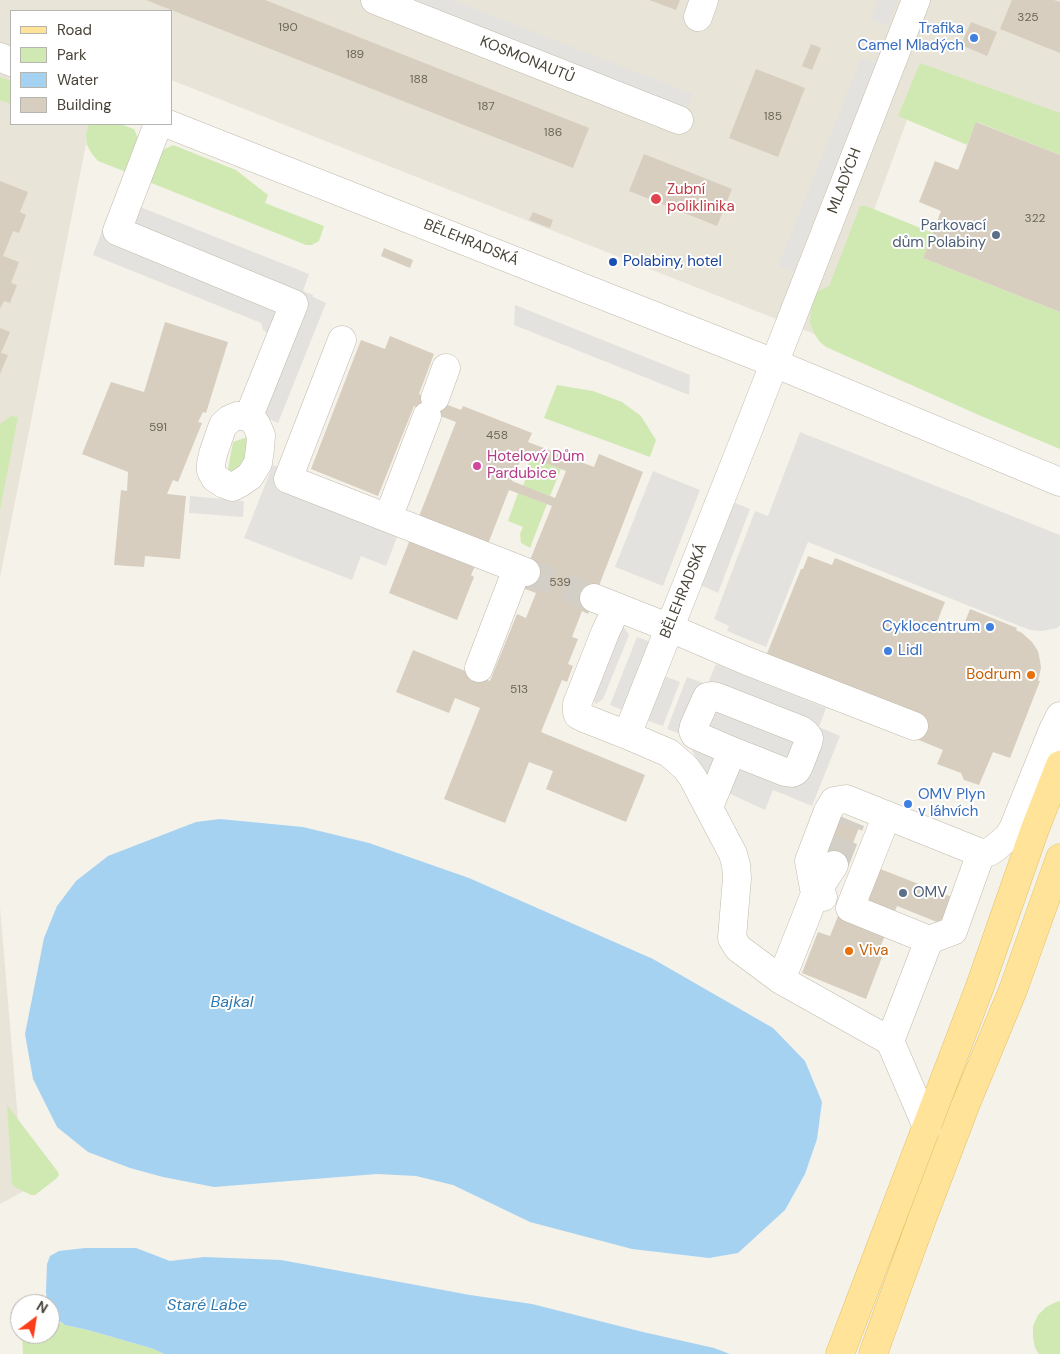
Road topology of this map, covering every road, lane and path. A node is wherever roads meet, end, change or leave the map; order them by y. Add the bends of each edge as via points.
1 (374, 0) edge
2 (916, 0) edge
3 (679, 120) dead end
4 (158, 125) edge
5 (171, 125) edge
6 (342, 340) dead end
7 (774, 363) junction
8 (446, 368) dead end
9 (249, 416) dead end
10 (1060, 482) edge
11 (388, 518) junction
12 (670, 628) junction
13 (479, 668) dead end
14 (1060, 716) edge
15 (914, 726) dead end
16 (628, 735) junction
17 (732, 751) dead end
18 (1060, 765) edge
19 (709, 807) junction
20 (887, 815) junction
21 (980, 853) junction
22 (1060, 858) edge
23 (834, 866) tunnel mouth
24 (815, 894) junction
25 (850, 908) junction
26 (929, 940) junction
27 (781, 980) junction
28 (890, 1041) junction
29 (927, 1127) junction
30 (840, 1354) edge
31 (873, 1354) edge

1 - 3 street, KOSMONAUTŮ
2 - 7 street, MLADÝCH
4 - 9 street via 117,231 294,304
5 - 7 street, BĚLEHRADSKÁ
6 - 11 street via 288,479
7 - 10 street, BĚLEHRADSKÁ
7 - 12 street, BĚLEHRADSKÁ
8 - 11 street
11 - 13 street via 522,570
12 - 15 street
12 - 16 street, BĚLEHRADSKÁ
12 - 16 street via 605,603 591,668 576,710 578,715
14 - 21 street via 1014,829 995,848
16 - 19 street via 678,760 694,778
17 - 19 street
18 - 29 main road
19 - 27 street via 736,864 732,938 738,948
20 - 21 street
20 - 24 street via 855,813 846,799 834,802 809,861
20 - 25 street
21 - 26 street via 953,931
22 - 31 main road
23 - 24 street
24 - 25 street
24 - 27 street
25 - 26 street
26 - 28 street
27 - 28 street
28 - 29 street
29 - 30 main road

